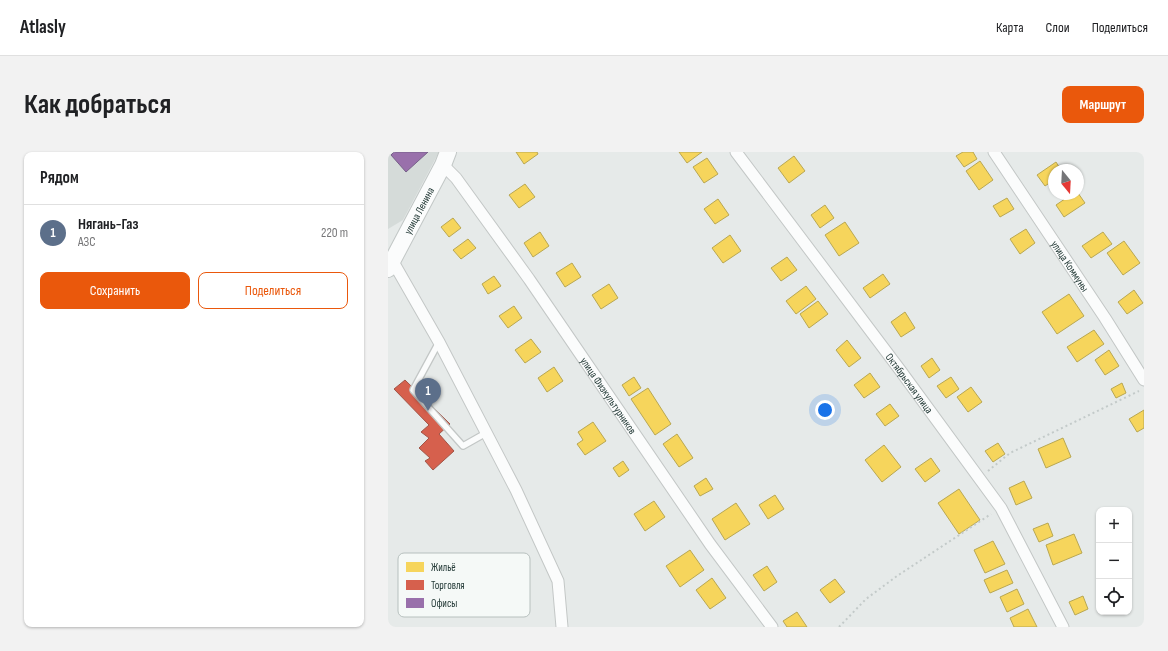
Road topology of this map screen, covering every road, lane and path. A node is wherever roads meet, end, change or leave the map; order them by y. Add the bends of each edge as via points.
1 (736, 152) edge
2 (994, 152) edge
3 (445, 158) edge
4 (389, 263) edge
5 (439, 342) junction
6 (1144, 380) edge
7 (1144, 388) edge
8 (486, 433) junction
9 (979, 478) junction
10 (1001, 508) junction
11 (562, 627) edge
12 (772, 627) edge
13 (839, 627) edge
14 (1063, 627) edge

1 - 9 street, Октябрьская улица
2 - 6 street, улица Коммуны
3 - 4 street, улица Ленина
3 - 12 street, улица Физкультурников via 456,178 529,279 710,544
4 - 5 street
5 - 8 street
5 - 8 lane via 413,390 463,446
7 - 9 path via 1010,454
8 - 11 street via 516,490 558,581
9 - 10 street, Октябрьская улица
10 - 13 path via 897,576 866,599
10 - 14 street, Октябрьская улица

